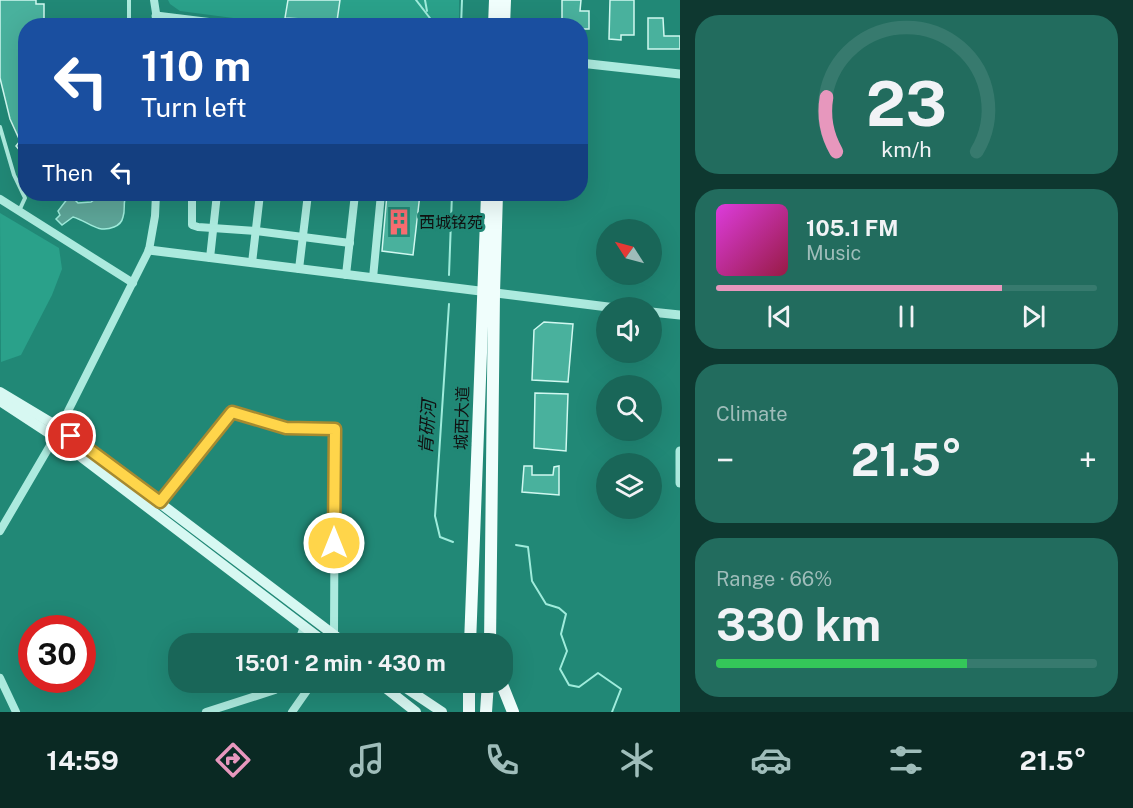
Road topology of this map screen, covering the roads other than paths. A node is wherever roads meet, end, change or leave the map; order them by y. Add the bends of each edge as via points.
1 (129, 0) edge
2 (154, 0) edge
3 (495, 0) edge
4 (505, 0) edge
5 (129, 18) edge
6 (157, 18) edge
7 (494, 18) edge
8 (504, 18) edge
9 (588, 64) edge
10 (680, 74) edge
11 (0, 127) edge
12 (18, 183) edge
13 (0, 199) edge
14 (24, 201) edge
15 (156, 201) edge
16 (192, 201) edge
17 (216, 201) edge
18 (259, 201) edge
19 (307, 201) edge
20 (354, 201) edge
21 (380, 201) edge
22 (487, 201) edge
23 (496, 201) edge
24 (19, 211) junction
25 (213, 228) junction
26 (256, 231) junction
27 (303, 237) junction
28 (350, 243) junction
29 (149, 250) junction
30 (210, 258) junction
31 (252, 263) junction
32 (299, 269) junction
33 (346, 274) junction
34 (373, 278) junction
35 (133, 283) junction
36 (489, 292) junction
37 (596, 305) edge
38 (662, 313) edge
39 (680, 315) edge
40 (0, 392) edge
41 (0, 401) edge
42 (57, 432) junction
43 (680, 451) edge
44 (680, 483) edge
45 (160, 502) junction
46 (0, 531) edge
47 (304, 626) junction
48 (302, 633) edge
49 (318, 633) edge
50 (323, 633) edge
51 (330, 633) edge
52 (471, 633) edge
53 (490, 633) edge
54 (0, 678) edge
55 (266, 693) edge
56 (306, 693) edge
57 (392, 693) edge
58 (414, 693) edge
59 (469, 693) edge
60 (487, 693) edge
61 (505, 693) edge
62 (16, 712) edge
63 (206, 712) edge
64 (292, 712) edge
65 (416, 712) edge
66 (442, 712) edge
67 (469, 712) edge
68 (486, 712) edge
69 (513, 712) edge

1 - 5 lane
2 - 6 street
3 - 7 main road
4 - 8 main road
9 - 10 street
11 - 12 lane
13 - 24 street
14 - 24 lane
15 - 29 street
16 - 25 street via 192,225
17 - 25 street
18 - 26 street
19 - 27 street
20 - 28 street
21 - 34 street
22 - 36 main road, 城西大道
23 - 36 main road, 城西大道
24 - 35 street
25 - 26 street
25 - 30 street
26 - 27 street
26 - 31 street
27 - 28 street
27 - 32 street
28 - 33 street
29 - 30 street
29 - 35 street
30 - 31 street
31 - 32 street
32 - 33 street
33 - 34 street
34 - 36 street
35 - 42 street
36 - 37 street
36 - 52 main road, 城西大道
36 - 53 main road, 城西大道
38 - 39 street
40 - 42 main road
41 - 42 main road
42 - 45 main road
42 - 46 street
42 - 47 main road
43 - 44 street
45 - 50 main road
45 - 51 street via 232,412 286,428 335,429
47 - 48 street
47 - 49 main road
54 - 62 street
55 - 63 street
56 - 64 street
57 - 65 main road
58 - 66 main road
59 - 67 main road
60 - 68 main road
61 - 69 main road

